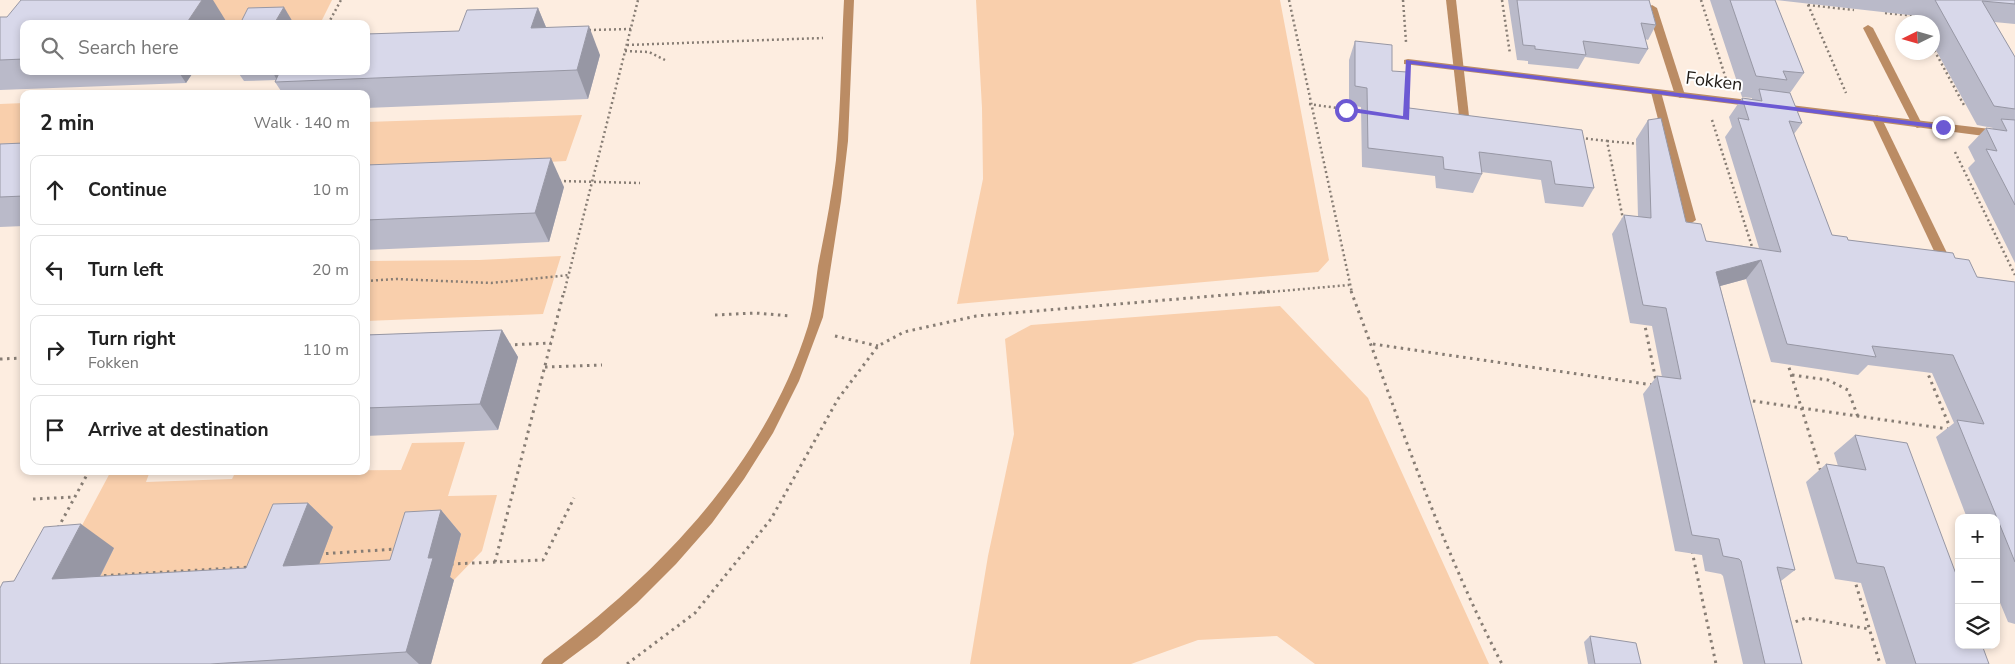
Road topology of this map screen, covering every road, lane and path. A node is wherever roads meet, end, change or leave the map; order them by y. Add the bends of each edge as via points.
1 (341, 0) edge
2 (638, 0) edge
3 (849, 0) edge
4 (1289, 0) edge
5 (1403, 0) edge
6 (1450, 0) edge
7 (1502, 0) edge
8 (1701, 0) edge
9 (1806, 0) edge
10 (1652, 8) edge
11 (1913, 8) dead end
12 (1916, 15) edge
13 (330, 20) edge
14 (1868, 28) dead end
15 (631, 29) junction
16 (581, 30) edge
17 (847, 37) junction
18 (627, 45) junction
19 (625, 51) junction
20 (665, 60) dead end
21 (1939, 60) edge
22 (1408, 62) joint
23 (1459, 68) junction
24 (1513, 75) junction
25 (1656, 92) junction
26 (1680, 95) junction
27 (1706, 98) junction
28 (1733, 101) junction
29 (1310, 104) junction
30 (1372, 113) edge
31 (1856, 116) junction
32 (1876, 119) junction
33 (1917, 124) junction
34 (1465, 125) edge
35 (1943, 127) junction
36 (1977, 131) junction
37 (2015, 136) edge
38 (1579, 137) edge
39 (1607, 140) junction
40 (1671, 147) junction
41 (593, 180) junction
42 (553, 181) dead end
43 (640, 183) dead end
44 (1690, 220) dead end
45 (1625, 226) edge
46 (1744, 249) edge
47 (1754, 250) junction
48 (1941, 253) edge
49 (1756, 259) edge
50 (2015, 275) edge
51 (569, 276) junction
52 (370, 281) edge
53 (1349, 285) junction
54 (1642, 313) edge
55 (551, 343) junction
56 (1373, 344) junction
57 (505, 345) dead end
58 (1786, 357) edge
59 (20, 358) edge
60 (0, 359) edge
61 (602, 365) dead end
62 (546, 367) junction
63 (1926, 368) edge
64 (1792, 374) junction
65 (1744, 399) edge
66 (1802, 408) junction
67 (1858, 416) junction
68 (1951, 430) junction
69 (1960, 431) edge
70 (1954, 439) dead end
71 (86, 475) edge
72 (1824, 482) dead end
73 (75, 497) junction
74 (574, 498) dead end
75 (33, 499) dead end
76 (56, 530) edge
77 (1690, 542) edge
78 (314, 554) dead end
79 (396, 557) edge
80 (494, 562) junction
81 (449, 564) dead end
82 (252, 567) edge
83 (1852, 574) edge
84 (87, 577) edge
85 (1787, 626) edge
86 (1869, 629) junction
87 (549, 664) edge
88 (627, 664) edge
89 (1502, 664) edge
90 (1716, 664) edge
91 (1880, 664) edge

1 - 13 path
2 - 15 path
3 - 17 street
4 - 29 path
5 - 22 path
6 - 23 street
7 - 24 path
8 - 28 path
9 - 31 path
10 - 26 street
11 - 12 path
14 - 33 street
15 - 16 path
15 - 18 path
17 - 18 path
17 - 87 street via 841,162 813,331 783,405 735,483 667,563 580,642
18 - 19 path
19 - 20 path via 649,52
19 - 41 path
21 - 36 path
22 - 23 street, Fokken
23 - 24 street, Fokken
23 - 34 street
24 - 25 street, Fokken
25 - 26 street, Fokken
25 - 40 street
26 - 27 street, Fokken
27 - 28 street, Fokken
27 - 47 path
28 - 31 street, Fokken
29 - 30 path
29 - 53 path
31 - 32 street, Fokken
32 - 33 street, Fokken
32 - 48 street
33 - 35 street, Fokken
35 - 36 street, Fokken
35 - 50 path
36 - 37 street, Fokken
38 - 39 path
39 - 40 path
39 - 45 path
40 - 44 street
41 - 42 path
41 - 43 path via 599,183
41 - 51 path
46 - 47 path
47 - 49 path
51 - 52 path via 526,283 442,282 412,277
51 - 55 path
53 - 56 path
53 - 88 path via 976,316 904,332 878,346 838,399 771,518 695,613
54 - 56 path via 1658,386
55 - 57 path
55 - 62 path
56 - 89 path via 1435,516
58 - 64 path
59 - 60 path
61 - 62 path
62 - 80 path
63 - 68 path
64 - 66 path
64 - 67 path via 1828,380 1848,390
65 - 66 path
66 - 67 path
66 - 72 path
67 - 68 path
68 - 69 path
68 - 70 path
71 - 73 path
73 - 75 path
73 - 76 path
74 - 80 path via 543,560
77 - 90 path
78 - 79 path via 399,549
80 - 81 path
82 - 84 path
83 - 86 path
85 - 86 path via 1806,618
86 - 91 path

